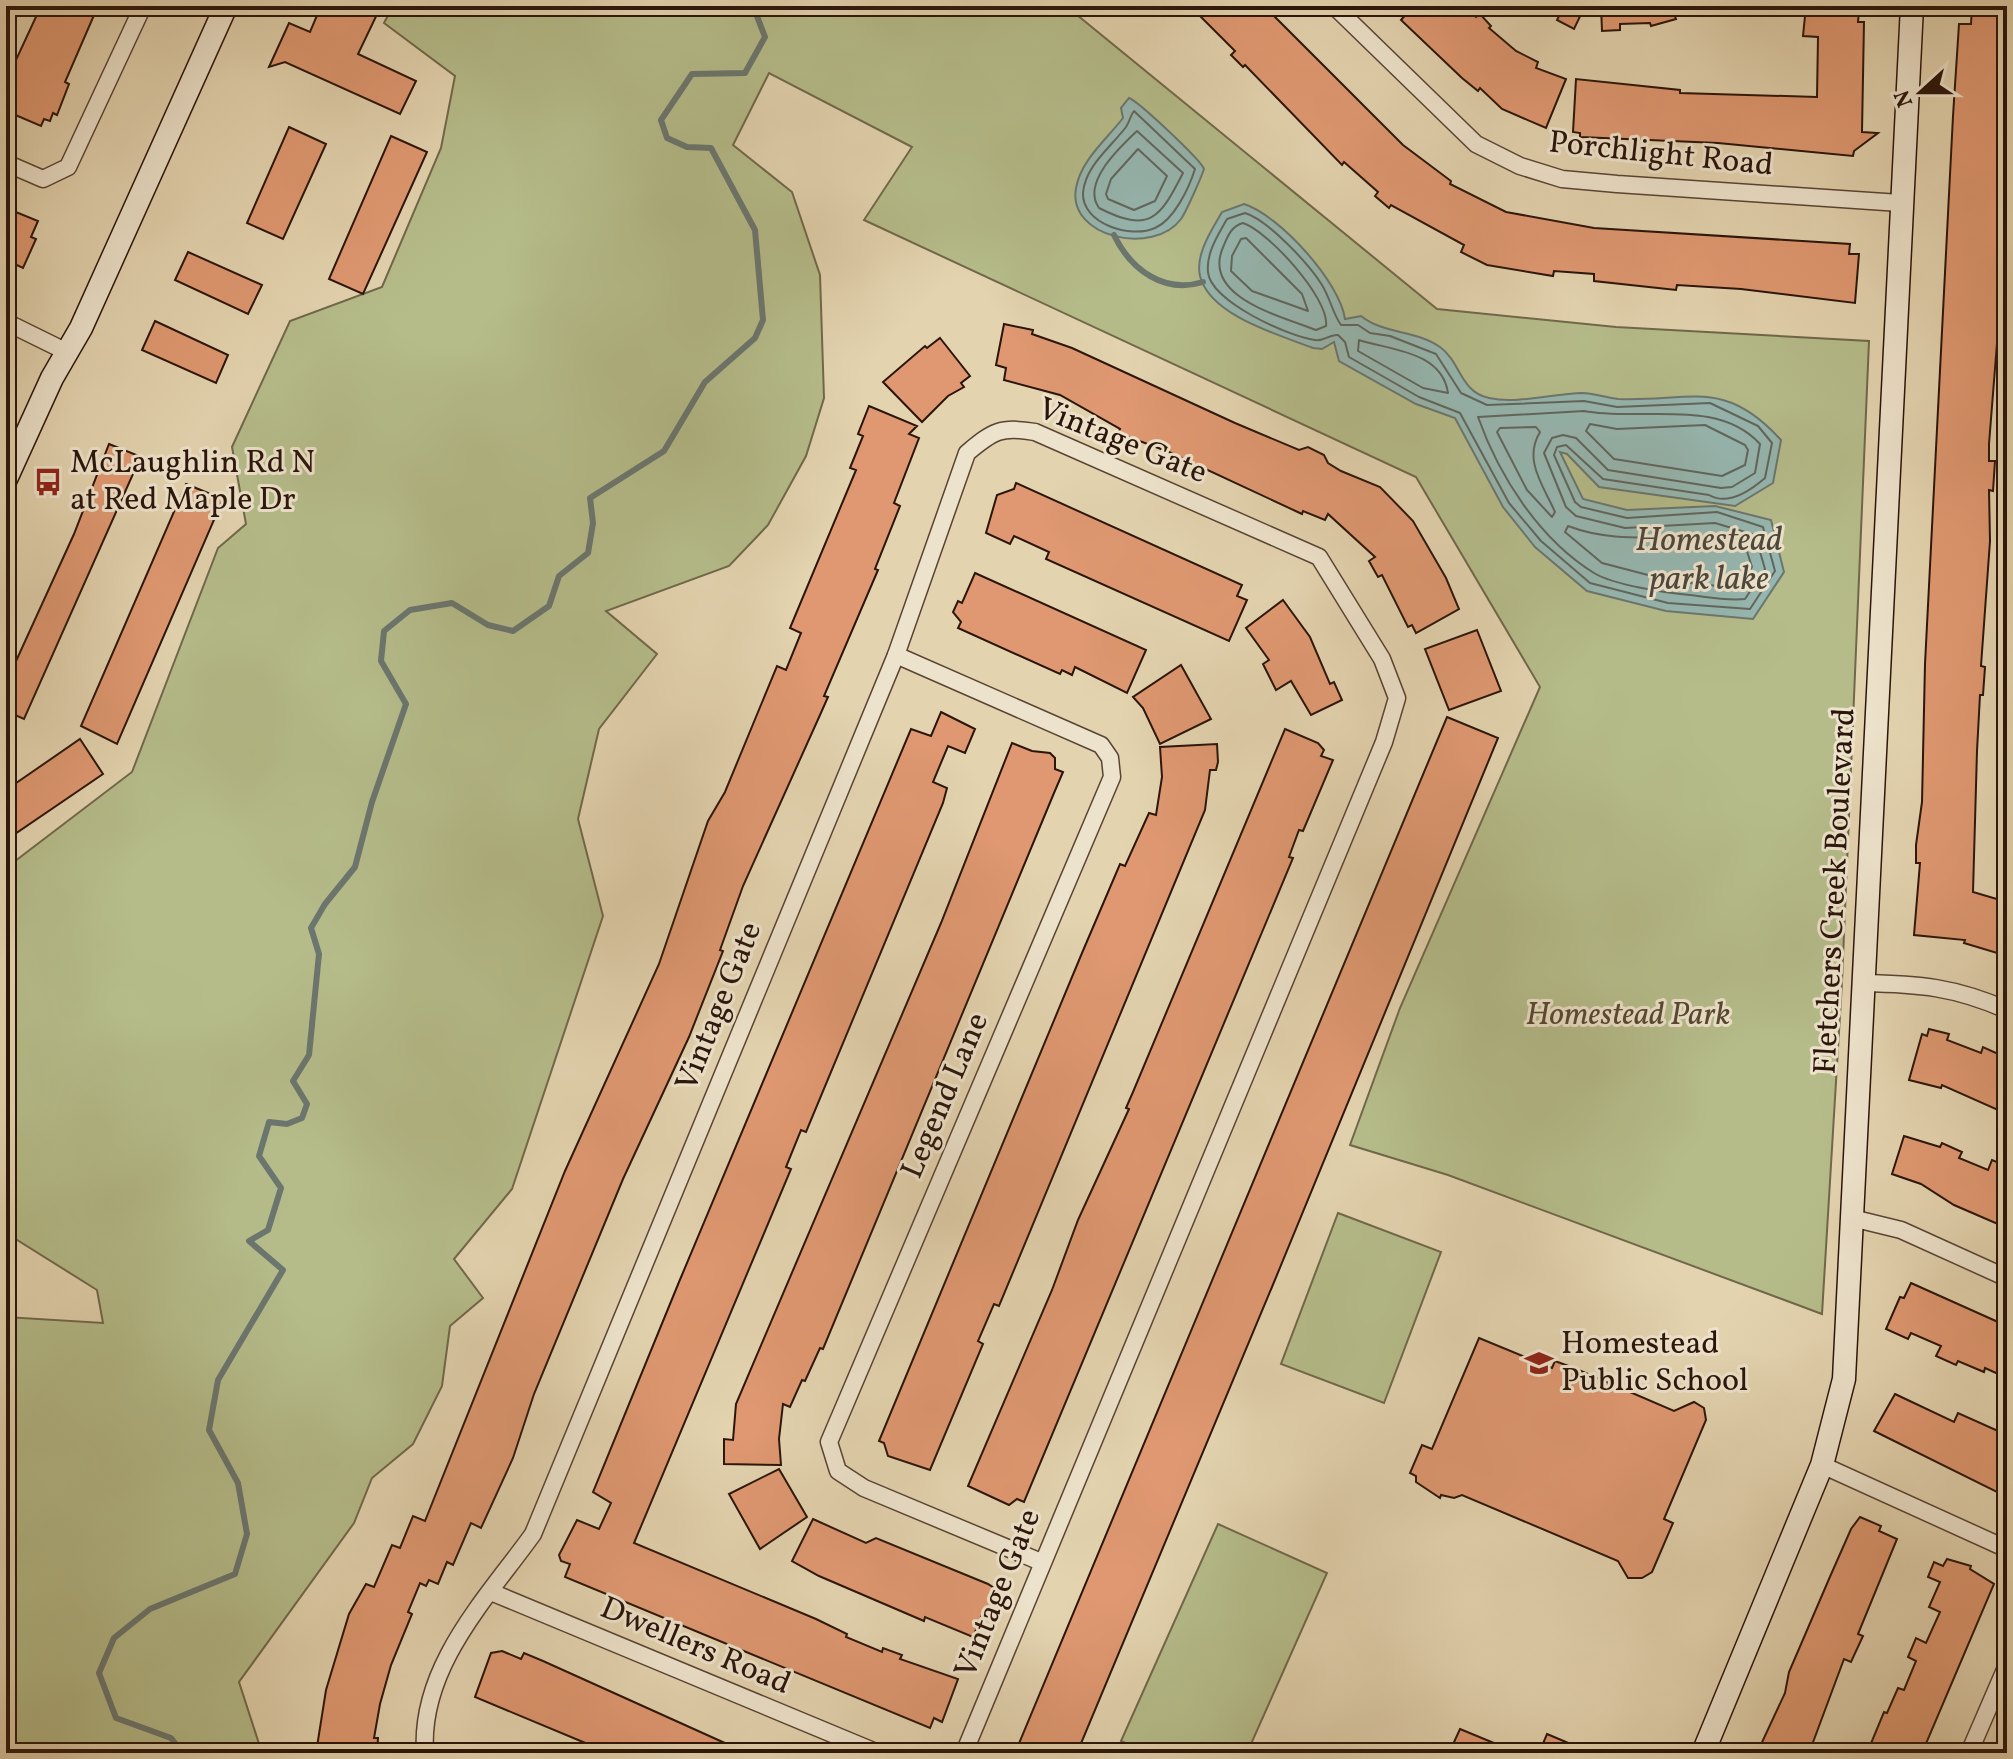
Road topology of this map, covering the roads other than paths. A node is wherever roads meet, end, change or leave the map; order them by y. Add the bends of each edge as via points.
1 (143, 6) edge
2 (226, 6) edge
3 (1334, 6) edge
4 (1912, 6) edge
5 (6, 163) edge
6 (1900, 203) junction
7 (6, 322) edge
8 (67, 352) junction
9 (6, 479) edge
10 (896, 655) junction
11 (1863, 983) junction
12 (2007, 1010) edge
13 (1852, 1218) junction
14 (2007, 1278) edge
15 (1822, 1465) junction
16 (2007, 1549) edge
17 (1041, 1562) junction
18 (491, 1592) junction
19 (2007, 1665) edge
20 (425, 1753) edge
21 (878, 1753) edge
22 (964, 1753) edge
23 (1703, 1753) edge
24 (1969, 1753) edge

1 - 5 street via 68,167 43,179
2 - 8 street
3 - 6 street, Porchlight Road via 1476,144 1520,166 1562,179
4 - 6 street, Fletchers Creek Boulevard
6 - 11 street, Fletchers Creek Boulevard
7 - 8 street
8 - 9 street
10 - 17 street, Legend Lane via 1101,745 1110,758 1112,777 829,1442 838,1471 864,1488
10 - 17 street, Vintage Gate via 967,453 989,434 1009,427 1035,432 1319,557 1382,659 1397,698 1378,757
10 - 18 street, Vintage Gate via 533,1534
11 - 12 street via 1933,985 1968,992
11 - 13 street, Fletchers Creek Boulevard
13 - 14 street via 1901,1230
13 - 15 street, Fletchers Creek Boulevard via 1844,1379
15 - 16 street
15 - 23 street, Fletchers Creek Boulevard
17 - 22 street, Vintage Gate
18 - 20 street, Vintage Gate via 474,1608 433,1693
18 - 21 street, Dwellers Road
19 - 24 street

